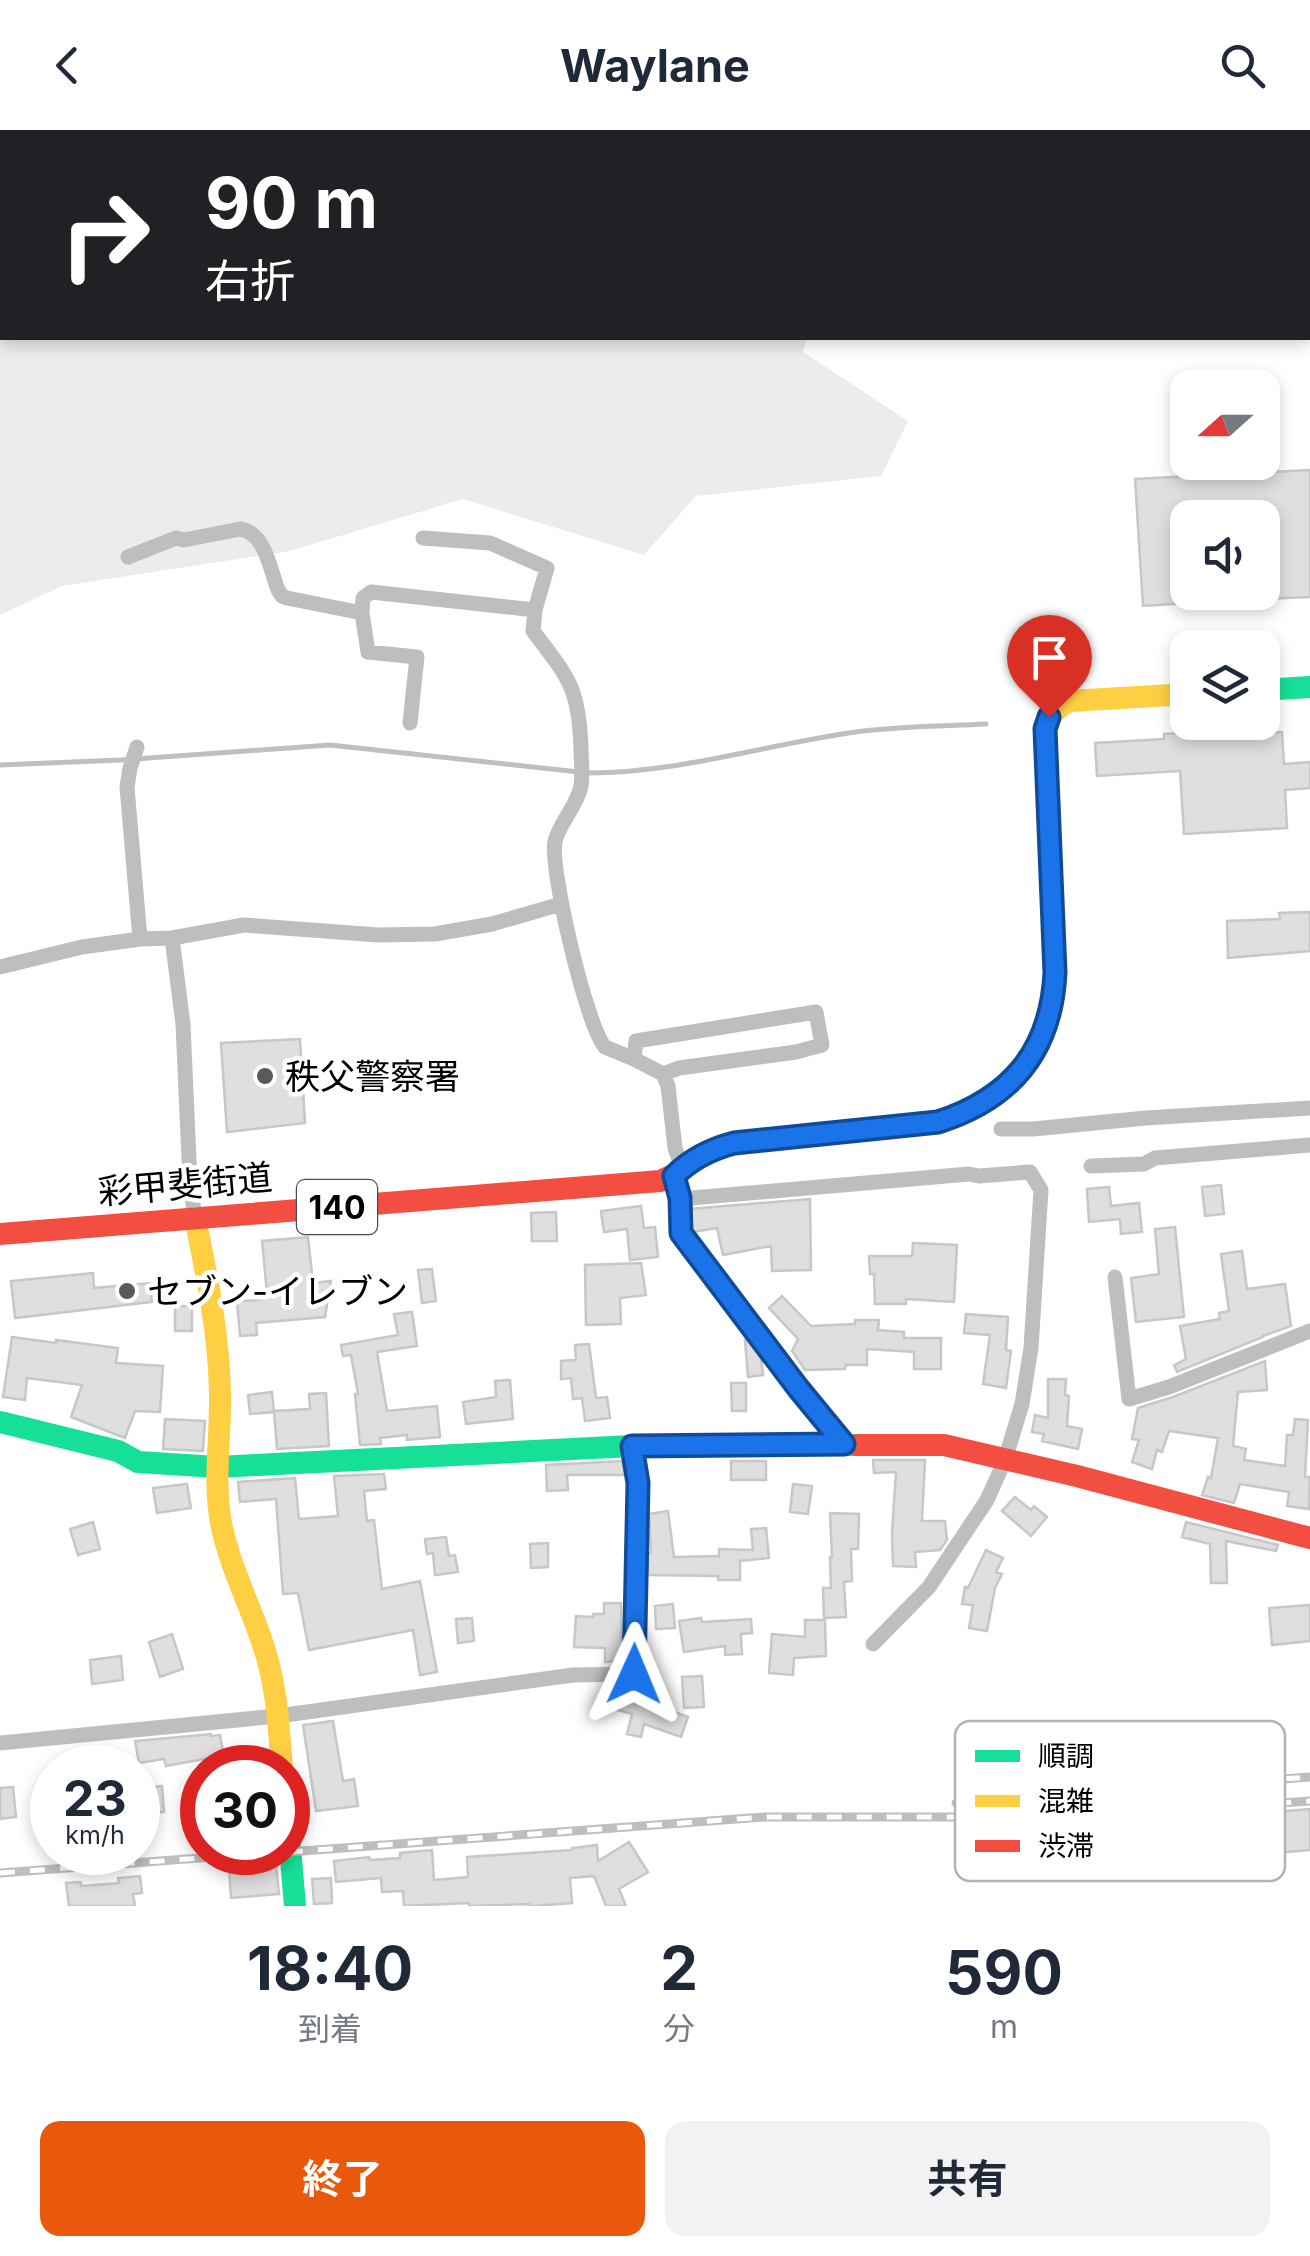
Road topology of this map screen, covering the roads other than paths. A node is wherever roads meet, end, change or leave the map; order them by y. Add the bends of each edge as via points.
1 (422, 538) dead end
2 (128, 557) dead end
3 (535, 610) junction
4 (362, 613) junction
5 (1310, 688) edge
6 (1280, 689) edge
7 (1170, 695) edge
8 (410, 722) dead end
9 (137, 747) dead end
10 (561, 904) junction
11 (140, 938) junction
12 (172, 938) junction
13 (0, 967) edge
14 (634, 1059) junction
15 (663, 1074) junction
16 (1310, 1108) edge
17 (1001, 1129) dead end
18 (1310, 1145) edge
19 (1091, 1166) dead end
20 (678, 1180) junction
21 (195, 1218) junction
22 (0, 1234) edge
23 (1115, 1277) dead end
24 (1310, 1331) edge
25 (0, 1422) edge
26 (844, 1444) junction
27 (632, 1446) junction
28 (1005, 1460) junction
29 (217, 1467) junction
30 (1310, 1538) edge
31 (873, 1644) dead end
32 (278, 1716) junction
33 (0, 1743) edge
34 (280, 1745) edge
35 (292, 1875) edge
36 (295, 1906) edge

1 - 3 street via 490,543 547,568
2 - 4 street via 176,538 249,530 282,596
3 - 4 street via 371,592
3 - 10 street via 533,631 565,674 580,715 582,785 555,842
4 - 8 street via 368,652 417,657
5 - 6 main road
7 - 20 main road, 彩甲斐街道 via 1070,701 1049,717 1054,997 1036,1048 1004,1089 938,1122 717,1147
9 - 11 street via 127,787
10 - 12 street via 435,934 244,925
10 - 14 street via 600,1042
11 - 12 street
11 - 13 street
12 - 21 street
14 - 15 street
14 - 15 street via 636,1041 816,1012 822,1045
15 - 20 street
16 - 17 street
18 - 19 street
20 - 21 main road, 彩甲斐街道 / 140
20 - 26 street via 681,1233
20 - 28 street via 1030,1172 1040,1190 1031,1348
21 - 22 main road, 彩甲斐街道 / 140
21 - 29 main road via 218,1363
23 - 24 street via 1128,1399
25 - 29 main road via 118,1450 138,1462
26 - 27 main road
26 - 28 main road via 944,1445
27 - 29 main road
27 - 32 street via 638,1483 634,1674 573,1675
28 - 30 main road
28 - 31 street via 988,1500 929,1588
29 - 32 main road via 220,1523 266,1654
32 - 33 street
32 - 34 main road
35 - 36 main road

